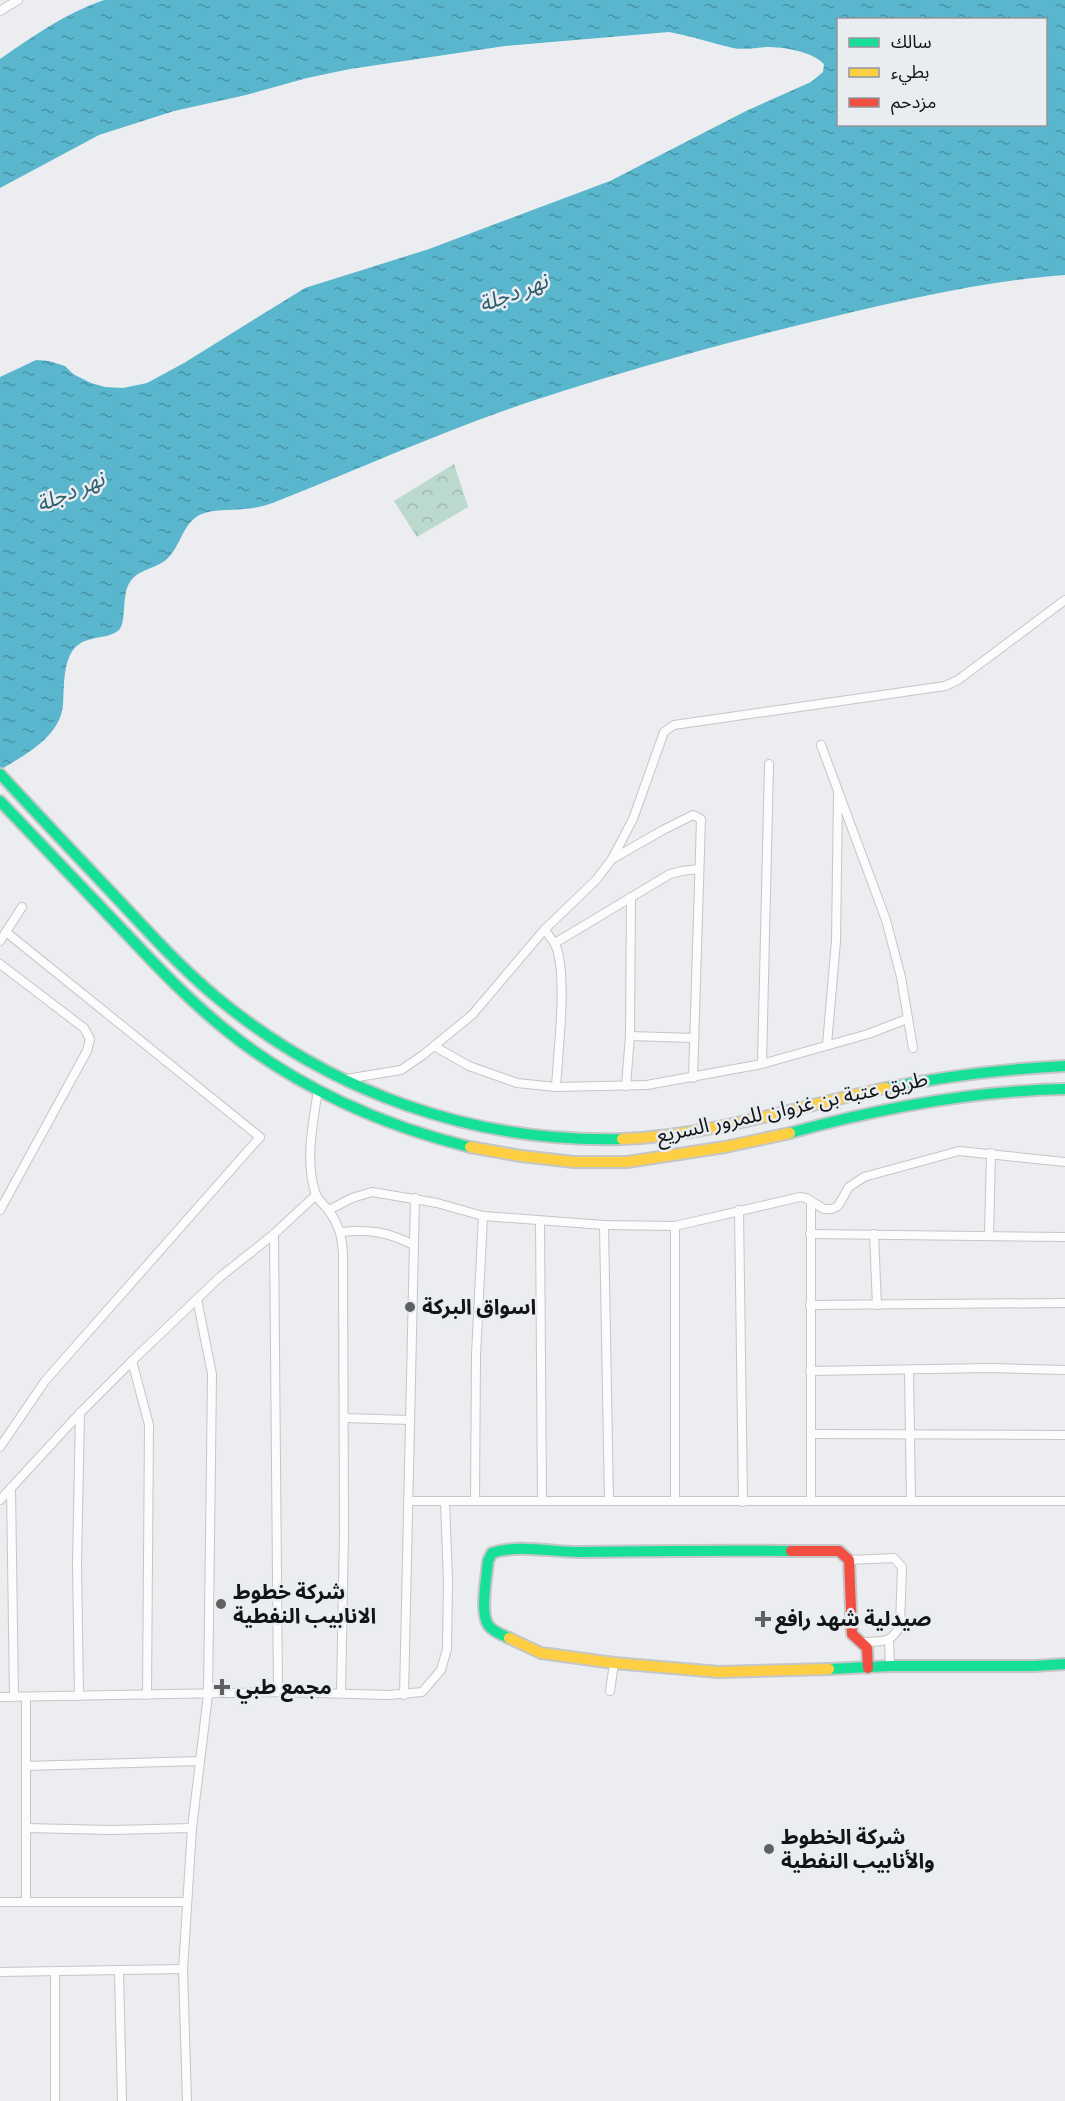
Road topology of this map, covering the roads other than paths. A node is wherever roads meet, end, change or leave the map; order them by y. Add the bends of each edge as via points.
1 (18, 0) edge
2 (0, 11) edge
3 (1065, 600) edge
4 (821, 745) dead end
5 (769, 764) dead end
6 (0, 774) edge
7 (838, 786) junction
8 (0, 801) edge
9 (612, 859) junction
10 (699, 869) junction
11 (631, 897) junction
12 (22, 907) dead end
13 (544, 930) junction
14 (6, 932) junction
15 (0, 941) edge
16 (555, 943) junction
17 (0, 964) edge
18 (907, 1019) junction
19 (630, 1036) junction
20 (694, 1038) junction
21 (827, 1045) junction
22 (434, 1046) junction
23 (913, 1048) dead end
24 (762, 1064) junction
25 (1065, 1066) edge
26 (693, 1078) junction
27 (341, 1080) junction
28 (626, 1086) junction
29 (556, 1087) junction
30 (318, 1088) junction
31 (1065, 1089) edge
32 (991, 1153) junction
33 (1065, 1162) edge
34 (316, 1195) junction
35 (415, 1198) junction
36 (812, 1202) junction
37 (0, 1210) edge
38 (329, 1210) junction
39 (739, 1210) junction
40 (483, 1216) junction
41 (540, 1221) junction
42 (604, 1225) junction
43 (675, 1226) junction
44 (341, 1232) junction
45 (274, 1234) junction
46 (810, 1234) junction
47 (874, 1234) junction
48 (989, 1236) junction
49 (1065, 1237) edge
50 (414, 1245) junction
51 (197, 1299) junction
52 (1065, 1303) edge
53 (810, 1305) junction
54 (877, 1305) junction
55 (132, 1360) junction
56 (909, 1370) junction
57 (1065, 1370) edge
58 (810, 1371) junction
59 (80, 1413) junction
60 (345, 1418) junction
61 (410, 1420) junction
62 (812, 1434) junction
63 (911, 1434) junction
64 (1065, 1435) edge
65 (0, 1447) edge
66 (11, 1488) junction
67 (0, 1500) edge
68 (445, 1501) junction
69 (475, 1501) junction
70 (542, 1501) junction
71 (609, 1501) junction
72 (675, 1501) junction
73 (811, 1501) junction
74 (911, 1501) junction
75 (1065, 1501) edge
76 (408, 1502) junction
77 (743, 1502) junction
78 (849, 1560) junction
79 (889, 1640) junction
80 (863, 1642) junction
81 (614, 1663) junction
82 (1065, 1664) edge
83 (890, 1666) junction
84 (868, 1668) junction
85 (610, 1691) dead end
86 (278, 1692) junction
87 (341, 1693) junction
88 (147, 1695) junction
89 (208, 1695) junction
90 (404, 1695) junction
91 (79, 1696) junction
92 (0, 1697) edge
93 (14, 1697) junction
94 (26, 1697) junction
95 (200, 1761) junction
96 (26, 1766) junction
97 (26, 1828) junction
98 (192, 1828) junction
99 (0, 1902) edge
100 (26, 1902) junction
101 (186, 1902) junction
102 (183, 1969) junction
103 (119, 1970) junction
104 (55, 1971) junction
105 (0, 1972) edge
106 (55, 2101) edge
107 (122, 2101) edge
108 (187, 2101) edge

1 - 2 street
3 - 9 street via 945,686 674,725 664,732 633,819
4 - 7 street
5 - 24 street
6 - 27 main road, طريق عتبة بن غزوان للمرور السريع via 186,970 239,1014
7 - 18 street via 886,920
7 - 21 street via 836,941
8 - 30 main road, طريق عتبة بن غزوان للمرور السريع via 181,990 252,1049
9 - 10 street via 693,815 701,819
9 - 13 street
10 - 11 street via 670,874
10 - 20 street
11 - 16 street
11 - 19 street
12 - 14 street
13 - 16 street
13 - 22 street via 472,1015
14 - 15 street
14 - 65 street via 260,1137 45,1381
16 - 29 street via 561,999
17 - 37 street via 84,1028 90,1039
18 - 21 street
18 - 23 street
19 - 20 street
19 - 28 street
20 - 26 street
21 - 24 street
22 - 27 street via 401,1070
22 - 29 street via 496,1077
24 - 26 street
25 - 27 main road, طريق عتبة بن غزوان للمرور السريع via 944,1077 717,1126 611,1139 541,1137 489,1129 418,1109
26 - 28 street
28 - 29 street
30 - 31 main road, طريق عتبة بن غزوان للمرور السريع via 406,1127 475,1148 605,1162 630,1162 731,1146 945,1098
30 - 34 street via 310,1144
32 - 33 street
32 - 36 street via 959,1151 864,1177 849,1187 832,1209
32 - 48 street
34 - 38 street
34 - 45 street
35 - 38 street via 372,1192
35 - 40 street
35 - 50 street
36 - 39 street via 800,1197
36 - 46 street
38 - 44 street
39 - 43 street
39 - 77 street
40 - 41 street
40 - 69 street via 476,1355
41 - 42 street
41 - 70 street
42 - 43 street
42 - 71 street
43 - 72 street
44 - 50 street via 382,1232
44 - 60 street
45 - 51 street
45 - 86 street
46 - 47 street
46 - 53 street
47 - 48 street
47 - 54 street
48 - 49 street
50 - 61 street
51 - 55 street
51 - 89 street via 212,1374
52 - 54 street
53 - 54 street
53 - 58 street
55 - 59 street
55 - 88 street via 149,1425
56 - 57 street
56 - 58 street
56 - 63 street
58 - 62 street
59 - 66 street
59 - 91 street
60 - 61 street
60 - 87 street
61 - 76 street
62 - 63 street
62 - 73 street
63 - 64 street
63 - 74 street
66 - 67 street
66 - 93 street
68 - 69 street
68 - 76 street
68 - 90 street via 447,1648 441,1670 432,1683 422,1692
69 - 70 street
70 - 71 street
71 - 72 street
72 - 77 street
73 - 74 street
73 - 77 street
74 - 75 street
76 - 90 street
78 - 79 street via 894,1558 902,1566 900,1625
78 - 80 main road via 852,1634
78 - 81 main road via 838,1551 500,1549 492,1553 484,1615 492,1629 541,1653
79 - 80 street
79 - 83 street
80 - 84 main road
81 - 84 main road via 719,1672
81 - 85 street
82 - 83 main road
83 - 84 main road
86 - 87 street
86 - 89 street
87 - 90 street
88 - 89 street
88 - 91 street
89 - 95 street
91 - 94 street
92 - 93 street
93 - 94 street
94 - 96 street
95 - 96 street
95 - 98 street
96 - 97 street
97 - 98 street
97 - 100 street
98 - 101 street
99 - 100 street
100 - 101 street
101 - 102 street
102 - 103 street
102 - 108 street
103 - 104 street
103 - 107 street
104 - 105 street
104 - 106 street

